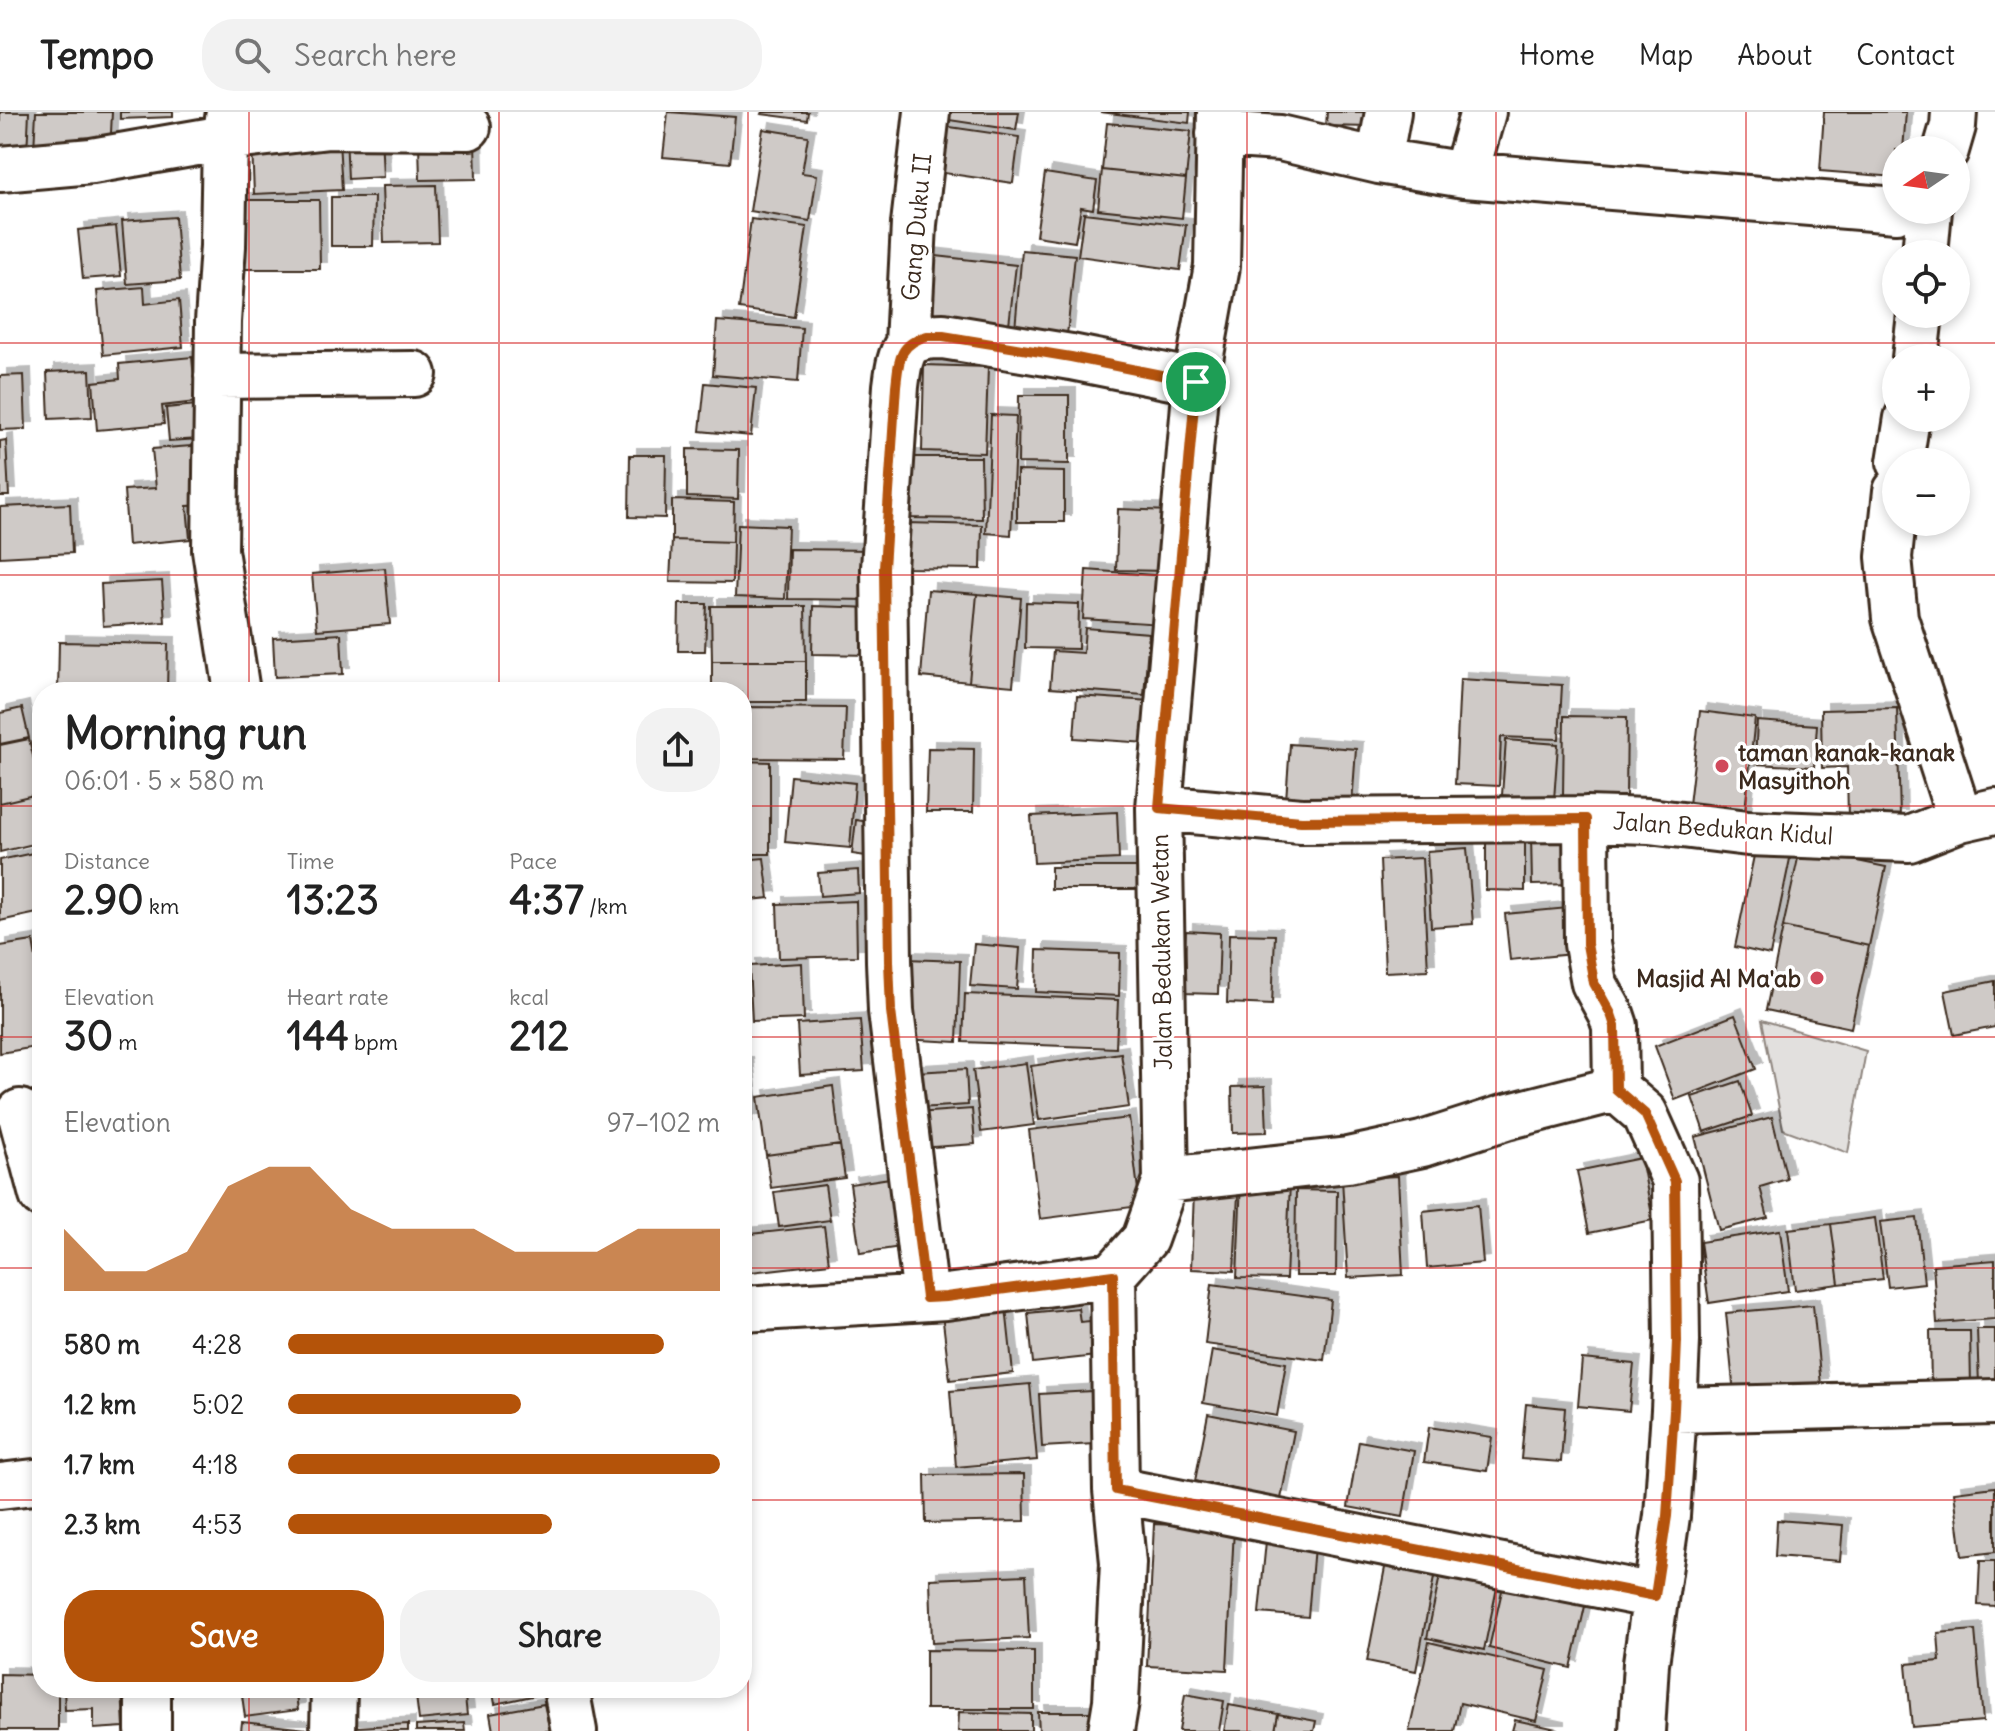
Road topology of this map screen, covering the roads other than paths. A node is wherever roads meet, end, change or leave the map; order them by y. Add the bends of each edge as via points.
1 (927, 112) edge
2 (1388, 112) edge
3 (1483, 112) edge
4 (1954, 112) edge
5 (1220, 123) edge
6 (227, 125) edge
7 (468, 127) dead end
8 (1950, 136) edge
9 (1379, 161) junction
10 (0, 169) edge
11 (1465, 175) junction
12 (1882, 216) edge
13 (908, 344) junction
14 (414, 374) dead end
15 (217, 376) junction
16 (1196, 382) junction
17 (1891, 536) edge
18 (235, 682) edge
19 (1159, 808) junction
20 (1977, 815) edge
21 (1586, 819) junction
22 (1616, 1089) junction
23 (21, 1110) edge
24 (32, 1155) edge
25 (1166, 1180) junction
26 (1113, 1275) junction
27 (926, 1298) junction
28 (752, 1308) edge
29 (1995, 1402) edge
30 (1674, 1410) junction
31 (32, 1482) edge
32 (0, 1486) edge
33 (1116, 1490) junction
34 (1655, 1596) junction
35 (148, 1698) edge
36 (334, 1698) edge
37 (568, 1698) edge
38 (148, 1731) edge
39 (333, 1731) edge
40 (574, 1731) edge
41 (1111, 1731) edge
42 (1642, 1731) edge

1 - 13 street, Gang Duku II
2 - 9 street
3 - 11 street
4 - 8 street
5 - 9 street
5 - 16 street, Jalan Bedukan Wetan via 1217,266
6 - 7 street
6 - 10 street via 92,161
6 - 15 street
9 - 11 street
11 - 12 street
13 - 16 street via 943,336
13 - 27 street, Gang Duku II via 896,386 884,568 889,961
14 - 15 street
15 - 18 street via 215,550
16 - 19 street, Jalan Bedukan Wetan
17 - 20 street via 1895,618
19 - 21 street, Jalan Bedukan Kidul via 1301,821
19 - 25 street, Jalan Bedukan Wetan
20 - 21 street, Jalan Bedukan Kidul via 1909,839
21 - 22 street via 1587,944 1594,983 1615,1026
22 - 25 street via 1348,1160
22 - 30 street via 1645,1114 1675,1181
23 - 24 street
25 - 26 street, Jalan Bedukan Wetan via 1145,1239
26 - 27 street
26 - 33 street
27 - 28 street
29 - 30 street
30 - 34 street
31 - 32 street
33 - 34 street
33 - 41 street via 1123,1563
34 - 42 street
35 - 38 street
36 - 39 street
37 - 40 street

